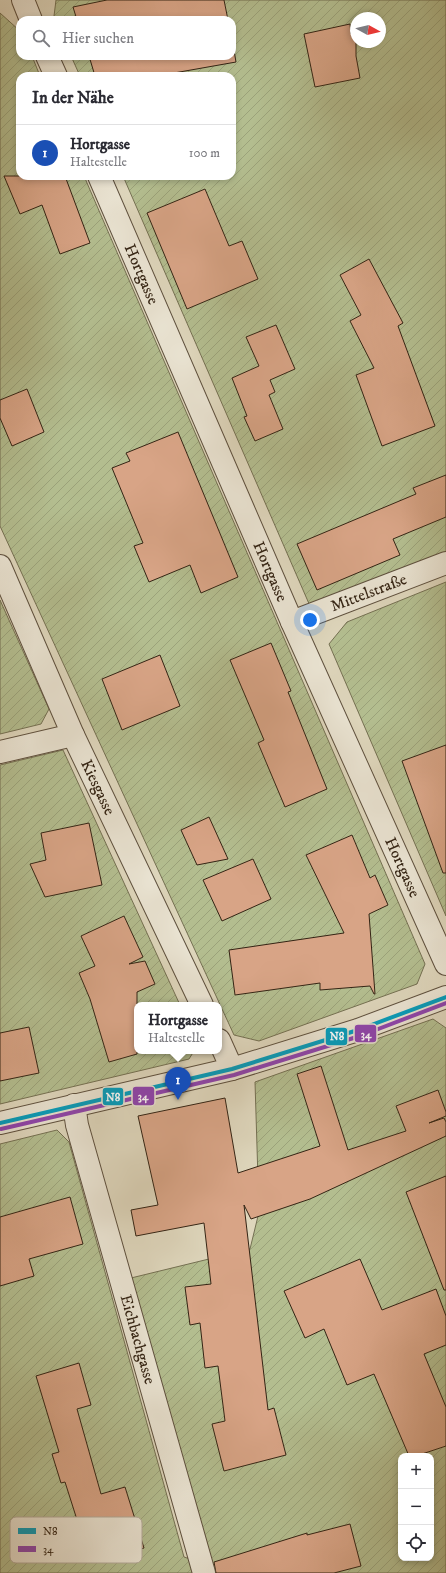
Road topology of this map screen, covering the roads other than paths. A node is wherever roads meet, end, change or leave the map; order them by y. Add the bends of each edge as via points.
1 (22, 0) edge
2 (29, 16) edge
3 (49, 60) edge
4 (54, 72) edge
5 (101, 180) edge
6 (446, 563) edge
7 (0, 566) edge
8 (292, 622) junction
9 (73, 735) junction
10 (0, 752) edge
11 (446, 964) edge
12 (446, 997) edge
13 (201, 1002) edge
14 (222, 1047) edge
15 (232, 1069) junction
16 (74, 1105) junction
17 (0, 1123) edge
18 (204, 1573) edge

1 - 2 street
3 - 4 street
5 - 8 street, Hortgasse
6 - 8 street, Mittelstraße
7 - 9 street, Kiesgasse
8 - 11 street, Hortgasse
9 - 10 street
9 - 13 street, Kiesgasse
12 - 15 street via 358,1030
14 - 15 street
15 - 16 street
16 - 17 street
16 - 18 street, Eichbachgasse via 79,1133

